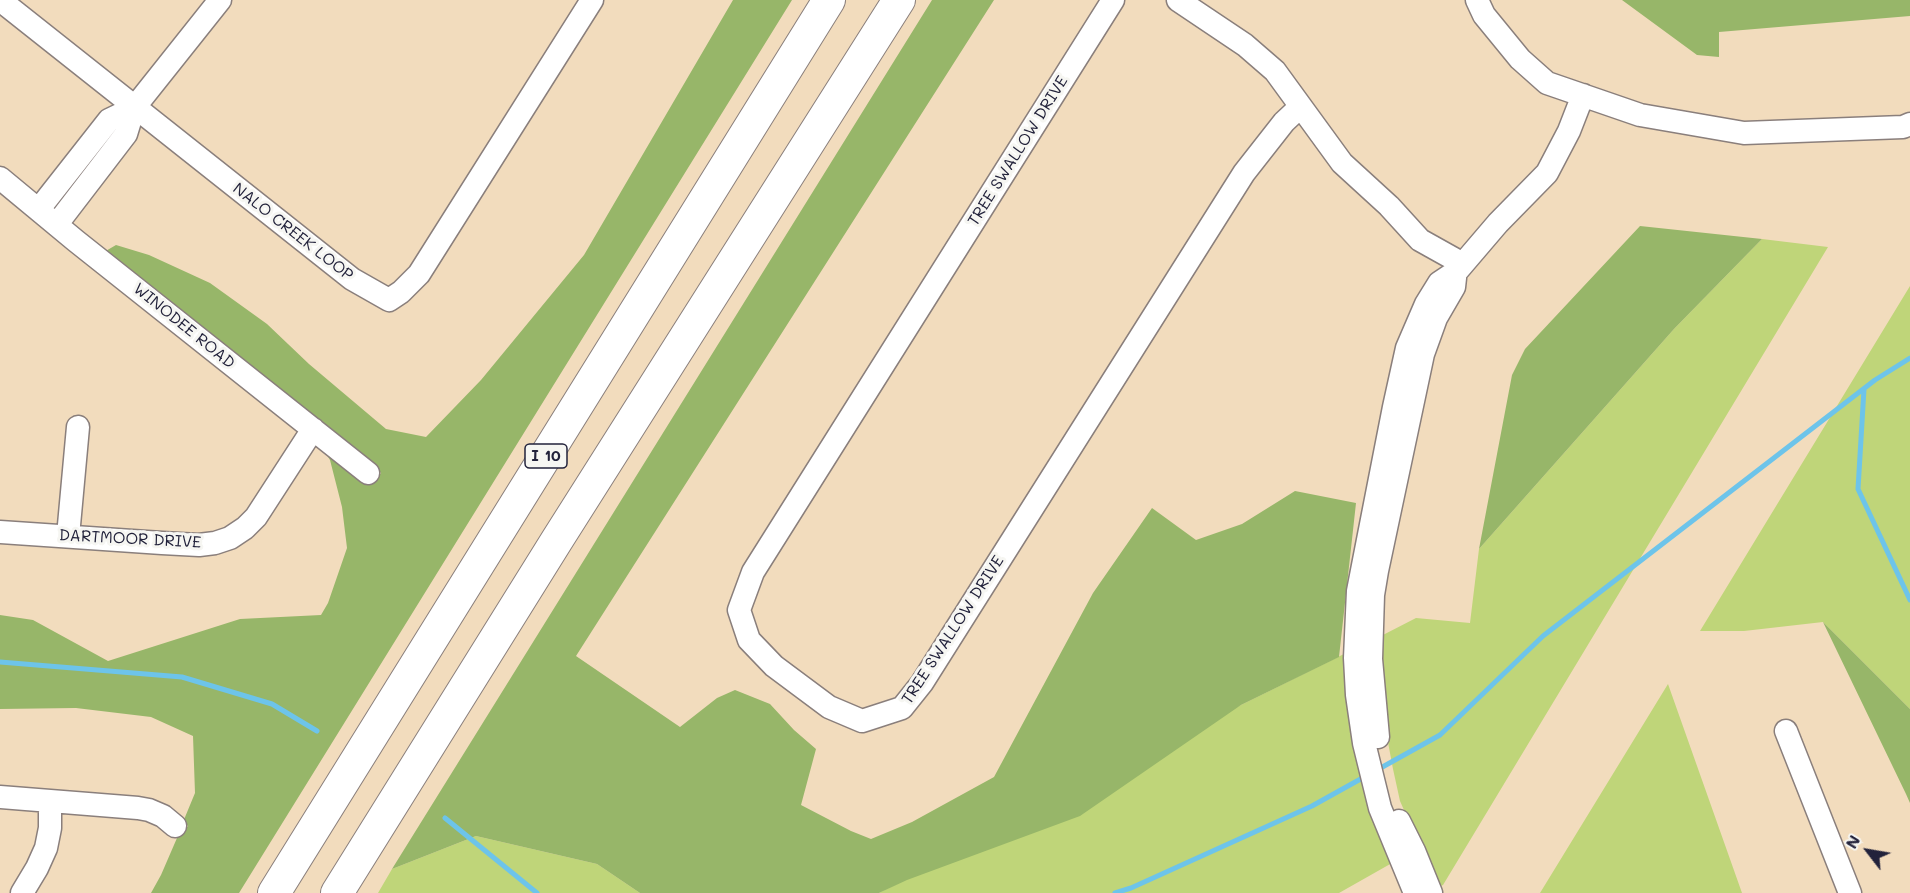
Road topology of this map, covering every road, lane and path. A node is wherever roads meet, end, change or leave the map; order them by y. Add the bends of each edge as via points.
1 (0, 0) edge
2 (220, 0) edge
3 (592, 0) edge
4 (829, 0) edge
5 (899, 0) edge
6 (1113, 0) edge
7 (1178, 0) edge
8 (1477, 0) edge
9 (1583, 95) junction
10 (1300, 107) junction
11 (134, 108) junction
12 (1910, 124) edge
13 (0, 178) edge
14 (39, 209) junction
15 (57, 224) junction
16 (1460, 267) junction
17 (78, 427) dead end
18 (312, 429) junction
19 (368, 473) dead end
20 (0, 532) edge
21 (69, 536) junction
22 (1786, 731) dead end
23 (0, 797) edge
24 (50, 801) junction
25 (1385, 806) junction
26 (175, 826) dead end
27 (22, 893) edge
28 (274, 893) edge
29 (337, 893) edge
30 (1415, 893) edge
31 (1431, 893) edge
32 (1850, 893) edge

1 - 11 street, NALO CREEK LOOP
2 - 11 street
3 - 11 street, NALO CREEK LOOP via 419,274 389,300 352,279
4 - 28 highway, I 10
5 - 29 highway
6 - 10 street, TREE SWALLOW DRIVE via 753,572 739,610 749,640 774,666 830,707 862,722 902,708 928,673 1244,173
7 - 10 street via 1245,45 1275,71
8 - 9 street via 1484,15 1520,59 1547,83
9 - 12 street via 1640,115 1744,133
9 - 16 street via 1547,173
10 - 16 street via 1342,163 1420,240
11 - 14 street via 109,120
11 - 15 street via 126,134
13 - 14 street, WINODEE ROAD
14 - 15 street, WINODEE ROAD
15 - 18 street, WINODEE ROAD
16 - 25 street via 1408,381 1385,491 1373,595 1371,659 1371,740
17 - 21 street
18 - 19 street, WINODEE ROAD
18 - 21 street, DARTMOOR DRIVE via 256,517 230,538 199,545
20 - 21 street, DARTMOOR DRIVE
22 - 32 street
23 - 24 street
24 - 26 street via 138,808 163,816
24 - 27 street via 46,848
25 - 30 street
25 - 31 street via 1425,875

